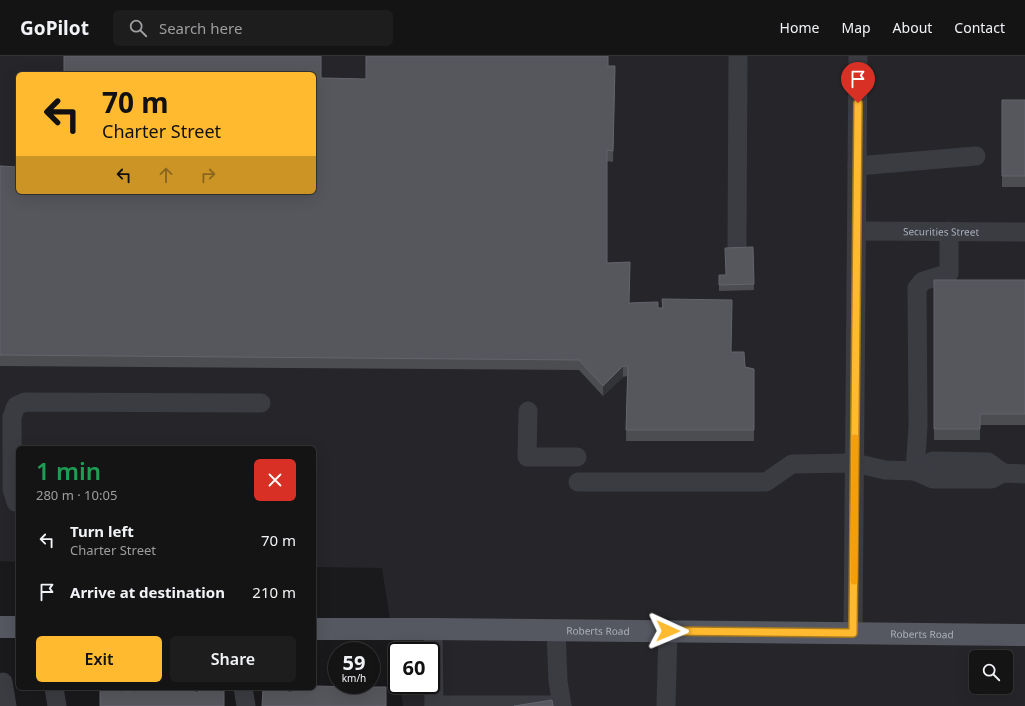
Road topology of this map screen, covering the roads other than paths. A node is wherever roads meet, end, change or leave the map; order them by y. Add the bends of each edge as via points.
1 (738, 56) edge
2 (858, 56) edge
3 (976, 156) dead end
4 (857, 166) junction
5 (857, 231) junction
6 (949, 231) junction
7 (1025, 232) edge
8 (737, 246) edge
9 (261, 403) dead end
10 (528, 411) dead end
11 (577, 457) dead end
12 (855, 463) junction
13 (916, 471) junction
14 (1025, 474) edge
15 (578, 482) dead end
16 (16, 502) edge
17 (316, 629) edge
18 (433, 629) junction
19 (556, 631) junction
20 (668, 631) junction
21 (853, 633) junction
22 (1025, 635) edge
23 (3, 682) dead end
24 (54, 690) edge
25 (243, 690) edge
26 (562, 705) edge
27 (7, 706) edge
28 (57, 706) edge
29 (246, 706) edge
30 (434, 706) edge
31 (666, 706) edge

1 - 8 street
2 - 4 street
3 - 4 street
4 - 5 street
5 - 6 street, Securities Street
5 - 12 street
6 - 7 street, Securities Street
6 - 13 street via 949,273 923,281 917,288
9 - 16 street via 25,402 16,406 12,417 12,489
10 - 11 street via 528,457
12 - 13 street via 885,470
12 - 15 street via 792,464 766,482
12 - 21 street
13 - 14 street via 933,479 992,479 1003,473
17 - 18 main road, Roberts Road
18 - 19 main road, Roberts Road
18 - 30 street
19 - 20 main road, Roberts Road
19 - 26 street via 558,681
20 - 21 main road, Roberts Road
20 - 31 street
21 - 22 main road, Roberts Road
23 - 27 street
24 - 28 street
25 - 29 street
26 - 30 street

